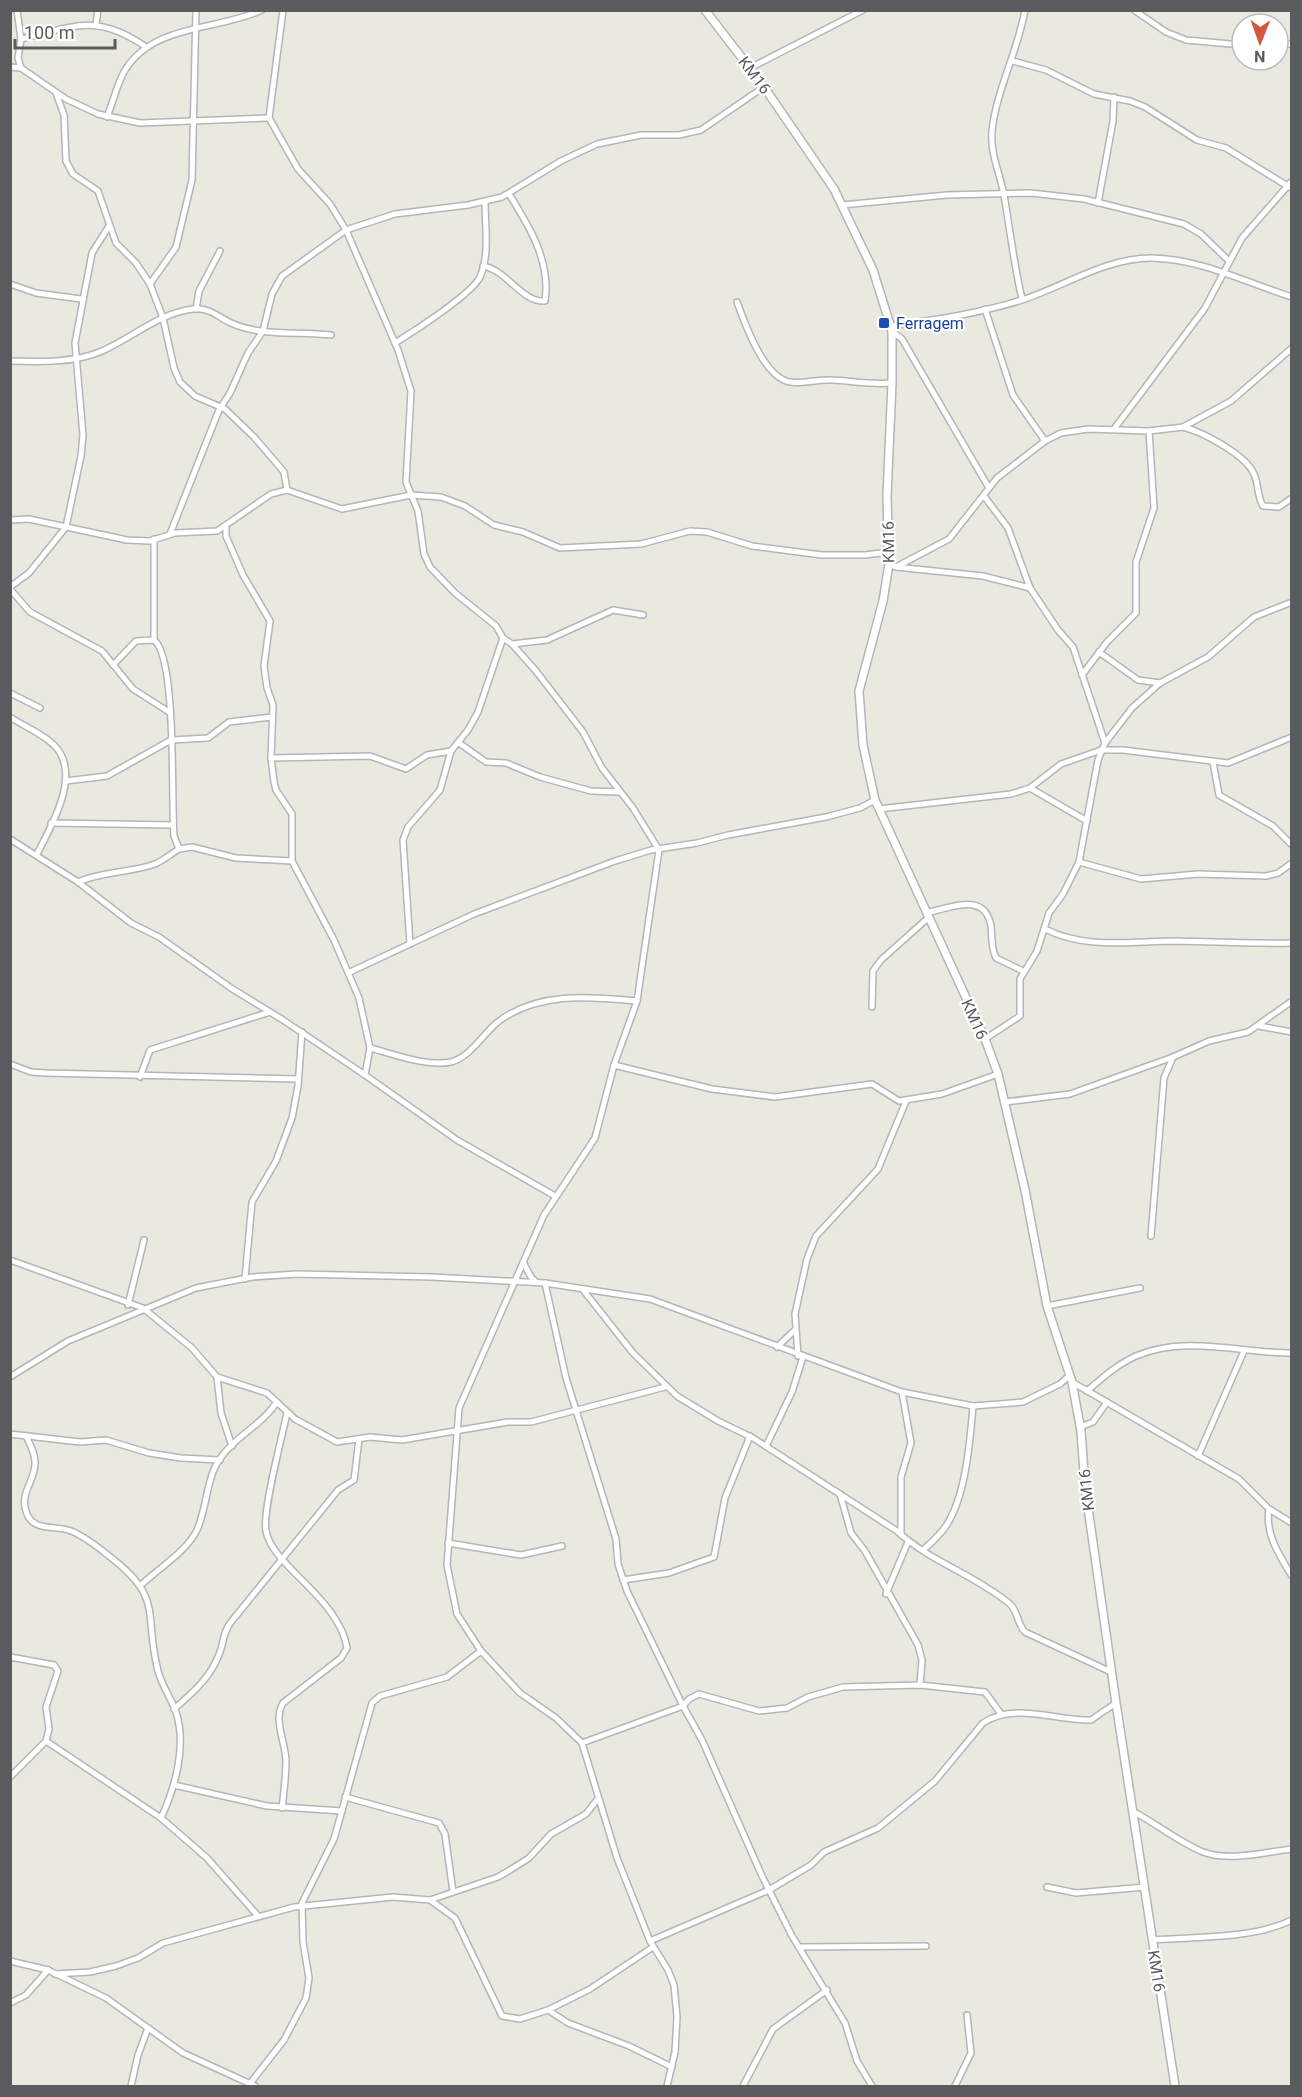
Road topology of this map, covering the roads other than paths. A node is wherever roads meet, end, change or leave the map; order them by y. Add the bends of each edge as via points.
1 (17, 10) edge
2 (98, 10) edge
3 (196, 10) edge
4 (262, 10) edge
5 (283, 10) edge
6 (705, 10) edge
7 (863, 10) edge
8 (1024, 10) edge
9 (1134, 10) edge
10 (96, 24) junction
11 (195, 28) junction
12 (21, 39) junction
13 (1230, 44) edge
14 (146, 47) junction
15 (1013, 61) junction
16 (10, 67) edge
17 (21, 68) junction
18 (750, 68) junction
19 (762, 84) junction
20 (56, 93) junction
21 (1114, 97) junction
22 (107, 117) junction
23 (269, 118) junction
24 (195, 121) junction
25 (1290, 184) edge
26 (1003, 192) junction
27 (509, 194) junction
28 (485, 202) junction
29 (1098, 203) junction
30 (842, 205) junction
31 (109, 226) junction
32 (346, 230) junction
33 (220, 251) dead end
34 (1228, 260) junction
35 (483, 266) junction
36 (1223, 270) junction
37 (10, 284) edge
38 (150, 284) junction
39 (1292, 297) edge
40 (81, 299) junction
41 (1022, 299) junction
42 (738, 302) dead end
43 (196, 309) junction
44 (985, 309) junction
45 (163, 318) junction
46 (891, 328) junction
47 (263, 331) junction
48 (331, 335) dead end
49 (395, 343) junction
50 (1292, 348) edge
51 (74, 357) junction
52 (10, 361) edge
53 (892, 383) junction
54 (221, 407) junction
55 (1183, 427) junction
56 (1114, 429) junction
57 (1149, 431) junction
58 (1045, 441) junction
59 (989, 488) junction
60 (286, 490) junction
61 (411, 495) junction
62 (984, 496) junction
63 (1292, 498) edge
64 (10, 520) edge
65 (66, 527) junction
66 (226, 528) junction
67 (217, 531) junction
68 (170, 534) junction
69 (226, 536) junction
70 (154, 539) junction
71 (888, 552) junction
72 (893, 565) junction
73 (10, 588) edge
74 (1030, 588) junction
75 (1292, 596) edge
76 (1289, 603) edge
77 (644, 615) dead end
78 (503, 638) junction
79 (154, 640) junction
80 (513, 644) junction
81 (1099, 652) junction
82 (113, 665) junction
83 (1082, 675) junction
84 (1160, 683) junction
85 (10, 693) edge
86 (40, 708) dead end
87 (169, 712) junction
88 (10, 717) edge
89 (272, 717) junction
90 (1292, 737) edge
91 (171, 740) junction
92 (459, 743) junction
93 (1105, 743) junction
94 (1101, 750) junction
95 (451, 751) junction
96 (270, 758) junction
97 (1213, 762) junction
98 (66, 781) junction
99 (1030, 788) junction
100 (619, 792) junction
101 (875, 800) junction
102 (879, 809) junction
103 (1087, 821) junction
104 (51, 823) junction
105 (173, 825) junction
106 (10, 839) edge
107 (1292, 845) edge
108 (179, 849) junction
109 (659, 850) junction
110 (37, 854) junction
111 (292, 861) junction
112 (1079, 862) junction
113 (1292, 863) edge
114 (78, 882) junction
115 (927, 915) junction
116 (1046, 929) junction
117 (1292, 943) edge
118 (410, 944) junction
119 (1023, 971) junction
120 (350, 972) junction
121 (637, 1001) junction
122 (1292, 1001) edge
123 (872, 1007) dead end
124 (270, 1012) junction
125 (1259, 1026) junction
126 (302, 1032) junction
127 (1292, 1032) edge
128 (985, 1039) junction
129 (370, 1048) junction
130 (1173, 1057) junction
131 (10, 1064) edge
132 (614, 1065) junction
133 (998, 1074) junction
134 (365, 1075) junction
135 (140, 1077) junction
136 (298, 1079) junction
137 (906, 1101) junction
138 (1005, 1102) junction
139 (555, 1196) junction
140 (1151, 1236) dead end
141 (144, 1240) dead end
142 (10, 1260) edge
143 (523, 1262) junction
144 (245, 1279) junction
145 (516, 1281) junction
146 (541, 1283) junction
147 (1140, 1288) dead end
148 (584, 1291) junction
149 (128, 1305) junction
150 (1047, 1306) junction
151 (143, 1308) junction
152 (795, 1330) junction
153 (777, 1347) junction
154 (1244, 1351) junction
155 (1292, 1353) edge
156 (801, 1357) junction
157 (10, 1377) edge
158 (217, 1377) junction
159 (1071, 1378) junction
160 (665, 1387) junction
161 (1087, 1391) junction
162 (903, 1392) junction
163 (277, 1402) junction
164 (1107, 1402) junction
165 (973, 1406) junction
166 (575, 1410) junction
167 (287, 1413) junction
168 (1080, 1427) junction
169 (456, 1431) junction
170 (10, 1434) edge
171 (26, 1436) junction
172 (750, 1436) junction
173 (359, 1439) junction
174 (232, 1446) junction
175 (765, 1446) junction
176 (1198, 1456) junction
177 (220, 1460) junction
178 (840, 1494) junction
179 (1269, 1509) junction
180 (1292, 1523) edge
181 (901, 1534) junction
182 (908, 1542) junction
183 (448, 1543) junction
184 (562, 1546) dead end
185 (923, 1550) junction
186 (283, 1558) junction
187 (1292, 1576) edge
188 (623, 1580) junction
189 (141, 1584) junction
190 (886, 1594) junction
191 (482, 1652) junction
192 (10, 1657) edge
193 (1111, 1672) junction
194 (920, 1685) junction
195 (1116, 1703) junction
196 (683, 1706) junction
197 (174, 1709) junction
198 (1001, 1714) junction
199 (46, 1741) junction
200 (582, 1743) junction
201 (10, 1777) edge
202 (174, 1785) junction
203 (345, 1797) junction
204 (597, 1800) junction
205 (282, 1808) junction
206 (342, 1811) junction
207 (1134, 1812) junction
208 (161, 1818) junction
209 (1292, 1849) edge
210 (1047, 1887) dead end
211 (1144, 1887) junction
212 (769, 1890) junction
213 (450, 1894) junction
214 (430, 1900) junction
215 (302, 1907) junction
216 (444, 1909) junction
217 (258, 1916) junction
218 (1292, 1920) edge
219 (1152, 1940) junction
220 (650, 1941) junction
221 (926, 1946) dead end
222 (653, 1947) junction
223 (801, 1947) junction
224 (10, 1961) edge
225 (48, 1970) junction
226 (55, 1974) junction
227 (827, 1990) junction
228 (10, 2003) edge
229 (548, 2010) junction
230 (967, 2015) dead end
231 (148, 2028) junction
232 (672, 2067) junction
233 (131, 2086) edge
234 (251, 2086) edge
235 (667, 2086) edge
236 (742, 2086) edge
237 (872, 2086) edge
238 (955, 2086) edge
239 (1176, 2086) edge

1 - 12 street
2 - 10 street
3 - 11 street
4 - 11 street via 231,22
5 - 23 street
6 - 18 street, KM16
7 - 18 street
8 - 15 street
9 - 13 street via 1166,32 1186,40
10 - 12 street
10 - 14 street
11 - 14 street
11 - 24 street
12 - 17 street
14 - 22 street via 126,69
15 - 21 street via 1046,70 1094,94
15 - 26 street via 992,134 996,172
16 - 17 street
17 - 20 street
18 - 19 street, KM16
19 - 27 street via 758,91 701,130 680,135 640,135 597,144 543,171
19 - 30 street, KM16 via 818,162
20 - 22 street
20 - 31 street via 64,115 66,161 73,174 98,191
21 - 25 street via 1159,114 1197,140 1226,148
21 - 29 street
22 - 24 street via 140,123
23 - 24 street
23 - 32 street via 298,169 330,204
24 - 38 street via 192,180 181,233 171,256
25 - 34 street via 1242,238
26 - 29 street via 1065,196
26 - 30 street
26 - 41 street
27 - 28 street
27 - 35 street via 541,252 546,301 532,298 504,274
28 - 32 street via 395,214
28 - 35 street
29 - 34 street via 1184,224 1201,234
30 - 46 street, KM16 via 873,270
31 - 38 street via 116,243
31 - 40 street via 92,253
32 - 47 street via 282,276 272,294
32 - 49 street
33 - 43 street via 200,291
34 - 36 street
35 - 49 street via 476,283
36 - 39 street
36 - 41 street via 1187,261 1131,259
36 - 56 street via 1205,308
37 - 40 street via 36,293
38 - 45 street
40 - 51 street
41 - 44 street
42 - 53 street via 752,340 781,379 792,383 819,379 871,385
43 - 45 street
43 - 47 street via 207,310 232,324
44 - 46 street
44 - 58 street via 1013,395
45 - 51 street via 104,350
45 - 54 street via 180,382 195,396
46 - 53 street, KM16
46 - 59 street via 902,339
47 - 48 street
47 - 54 street
49 - 61 street via 411,391 405,471
50 - 55 street via 1226,405
51 - 52 street
51 - 65 street via 83,435
53 - 71 street, KM16
54 - 60 street via 275,459 284,472
54 - 68 street
55 - 57 street
55 - 63 street via 1211,436 1249,466 1263,506 1279,507
56 - 57 street
56 - 58 street via 1070,432
57 - 81 street via 1154,508 1136,562 1136,613
58 - 59 street
59 - 62 street
60 - 61 street via 349,509
60 - 66 street via 271,494
61 - 71 street via 454,501 494,525 560,548 641,544 690,531 752,546 822,555
61 - 78 street via 430,567 496,626
62 - 72 street via 949,538
62 - 74 street via 1008,528
64 - 65 street via 29,519
65 - 70 street via 127,540
65 - 73 street via 30,573
66 - 67 street
66 - 69 street
67 - 68 street
67 - 69 street
68 - 70 street
69 - 89 street via 270,621 264,666
70 - 79 street
71 - 72 street, KM16
72 - 74 street via 983,576
72 - 101 street, KM16 via 859,691 863,745
73 - 82 street via 30,612 94,645
74 - 83 street via 1073,647
75 - 76 street
76 - 84 street via 1254,617 1208,657
77 - 80 street via 613,610 547,640
78 - 80 street
78 - 92 street via 478,712
79 - 82 street via 136,641
79 - 87 street via 160,644 167,665
80 - 100 street via 583,732
81 - 83 street
81 - 84 street via 1138,680
82 - 87 street via 133,689
83 - 93 street
84 - 93 street via 1132,708
85 - 86 street
87 - 91 street
88 - 98 street via 56,747 63,759
89 - 91 street via 229,722 208,738
89 - 96 street
90 - 97 street via 1234,761
91 - 98 street via 107,776
91 - 105 street
92 - 95 street
92 - 100 street via 486,762 506,763 591,791
93 - 94 street
94 - 97 street
94 - 99 street via 1055,767
94 - 103 street
95 - 96 street via 427,755 406,770 370,756
95 - 118 street via 440,790 408,826 403,840
96 - 111 street via 276,790 292,814
97 - 107 street via 1219,795 1273,826
98 - 104 street
99 - 102 street
99 - 103 street
100 - 109 street
101 - 102 street, KM16
101 - 109 street via 860,808 804,822
102 - 115 street, KM16
103 - 112 street
104 - 105 street
104 - 110 street
105 - 108 street
106 - 110 street
108 - 111 street via 192,847 236,858
108 - 114 street via 155,863
109 - 118 street via 615,861 501,903
109 - 121 street
110 - 114 street
111 - 120 street
112 - 113 street via 1141,879 1198,874 1266,876
112 - 116 street via 1049,913
114 - 124 street via 131,923 159,937
115 - 119 street via 963,904 980,905 990,923 996,958
115 - 123 street via 873,971
115 - 128 street, KM16
116 - 117 street via 1109,945 1176,941
116 - 119 street
118 - 120 street
119 - 128 street via 1020,1016
120 - 129 street
121 - 129 street via 586,996 519,1009 450,1062 418,1060
121 - 132 street
122 - 125 street
124 - 126 street
124 - 135 street via 150,1050
125 - 127 street
125 - 130 street
126 - 134 street
126 - 136 street
128 - 133 street, KM16
129 - 134 street
130 - 138 street via 1070,1094
130 - 140 street via 1164,1078
131 - 135 street via 31,1072
132 - 137 street via 748,1095 797,1096 872,1084 894,1099
132 - 139 street via 592,1144
133 - 137 street via 942,1094
133 - 138 street, KM16
134 - 139 street via 457,1140
135 - 136 street
136 - 144 street via 292,1118 276,1161 252,1202
137 - 152 street via 878,1169 816,1236 804,1271
138 - 150 street, KM16
139 - 143 street
141 - 149 street
142 - 149 street
143 - 145 street
143 - 146 street via 531,1277
144 - 145 street via 297,1275
144 - 151 street via 196,1288
145 - 146 street
145 - 169 street via 459,1408
146 - 148 street
146 - 166 street
147 - 150 street
148 - 153 street via 650,1299
148 - 160 street
149 - 151 street
150 - 159 street, KM16
151 - 157 street via 68,1341
151 - 158 street via 192,1348
152 - 153 street
152 - 156 street
153 - 156 street
154 - 155 street
154 - 161 street via 1190,1345 1149,1352 1124,1362
154 - 176 street
156 - 162 street
156 - 175 street via 789,1399
158 - 163 street via 267,1393
158 - 174 street via 221,1413
159 - 161 street
159 - 165 street via 1023,1402
159 - 168 street, KM16
160 - 166 street
160 - 172 street
161 - 164 street
162 - 165 street
162 - 181 street via 911,1443 901,1477
163 - 167 street
163 - 174 street via 263,1421 244,1432
164 - 168 street via 1089,1426
164 - 176 street
165 - 185 street via 968,1461 951,1515 947,1525
166 - 169 street via 540,1420
166 - 188 street via 616,1539
167 - 173 street via 337,1442
167 - 186 street via 266,1530
168 - 193 street, KM16
169 - 173 street via 402,1440
169 - 183 street
170 - 171 street
171 - 177 street via 80,1442 106,1440 149,1453
171 - 189 street via 35,1463 24,1493 27,1515 45,1527 71,1530
172 - 175 street
172 - 188 street via 725,1498 714,1557 669,1573
173 - 186 street via 354,1480 338,1490
174 - 177 street
175 - 178 street
176 - 179 street via 1239,1479
177 - 189 street via 197,1529 188,1543
178 - 181 street
178 - 190 street via 851,1533 865,1551
179 - 180 street
179 - 187 street via 1271,1537
181 - 182 street
182 - 185 street
182 - 190 street
183 - 184 street via 521,1555
183 - 191 street via 447,1564 457,1614
185 - 193 street via 1009,1603 1025,1632
186 - 197 street via 224,1631 221,1649 206,1679
186 - 205 street via 325,1603 347,1648 341,1658 280,1708 278,1718 286,1761
188 - 196 street
189 - 197 street via 148,1598 158,1671
190 - 194 street via 921,1653
191 - 200 street via 520,1693 556,1718
191 - 203 street via 447,1677 374,1699
192 - 199 street via 58,1668 46,1707
193 - 195 street, KM16
194 - 196 street via 843,1687 787,1708 761,1710 699,1694
194 - 198 street via 985,1692
195 - 198 street via 1092,1720 1050,1714
195 - 207 street, KM16
196 - 200 street
196 - 212 street
197 - 202 street via 180,1738
198 - 212 street via 983,1723 935,1781 885,1822 824,1852 805,1869
199 - 201 street
199 - 208 street
200 - 204 street
202 - 205 street
202 - 208 street
203 - 206 street
203 - 213 street via 439,1823 445,1833
204 - 213 street via 586,1814 551,1834 529,1858 510,1870
204 - 220 street
205 - 206 street
206 - 215 street via 334,1839
207 - 209 street via 1212,1854
207 - 211 street, KM16
208 - 217 street via 207,1858
210 - 211 street via 1076,1893
211 - 219 street, KM16
212 - 220 street
212 - 223 street
213 - 214 street
213 - 216 street
214 - 215 street via 393,1897
214 - 216 street
215 - 217 street
215 - 234 street via 309,1978 306,1998 284,2040
216 - 229 street via 458,1923 502,2016 520,2019
217 - 226 street via 163,1943 116,1966
218 - 219 street via 1219,1936
219 - 239 street, KM16
220 - 222 street
221 - 223 street
222 - 229 street via 590,1989
222 - 232 street via 668,1970 675,1993
223 - 227 street
224 - 225 street
225 - 226 street
225 - 228 street via 26,1995
226 - 231 street via 106,1998
227 - 236 street via 773,2029
227 - 237 street
229 - 232 street via 568,2023
230 - 238 street via 971,2053
231 - 233 street
231 - 234 street via 183,2053
232 - 235 street

